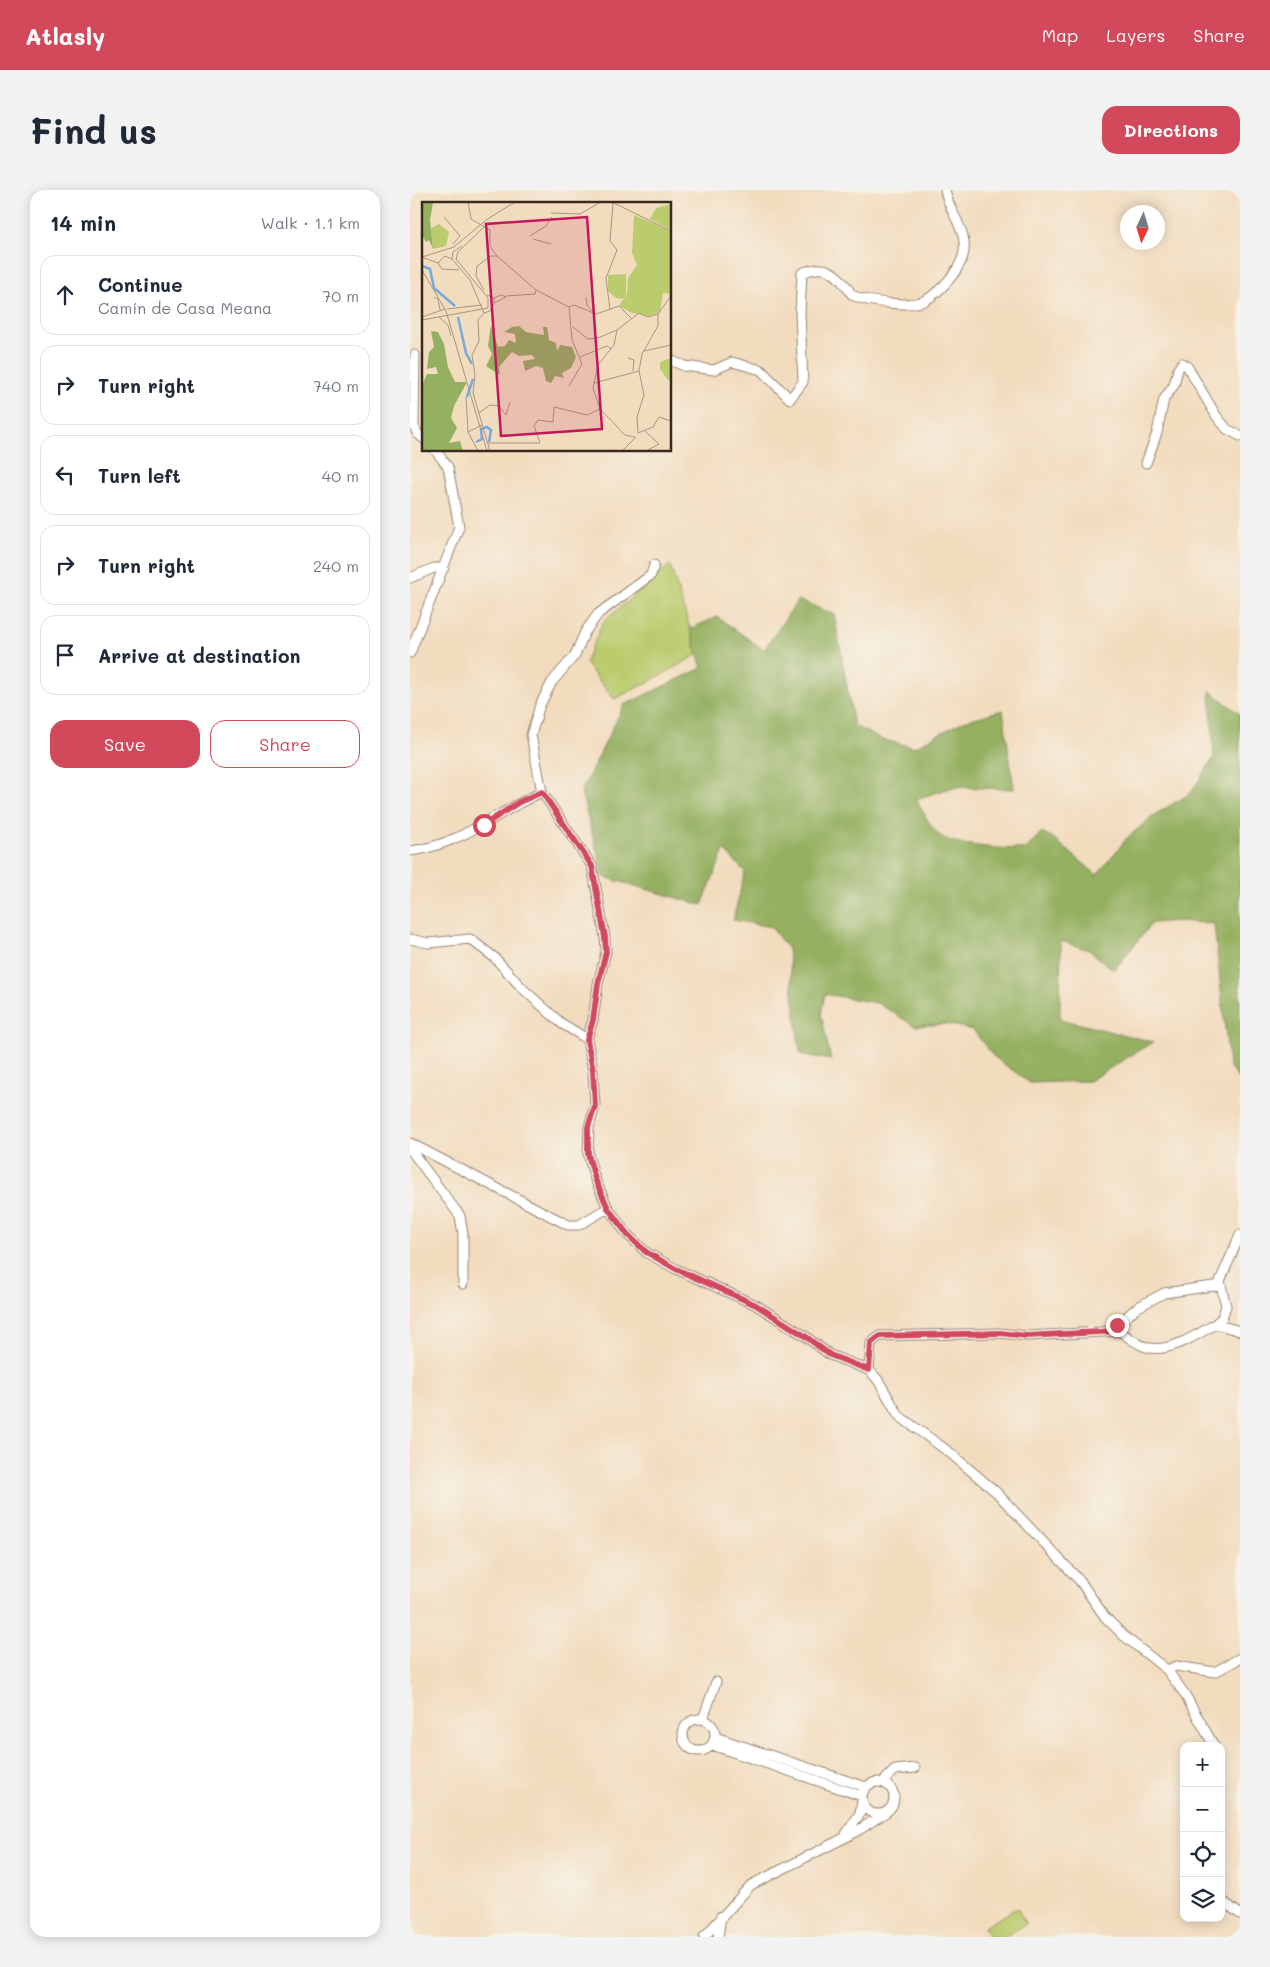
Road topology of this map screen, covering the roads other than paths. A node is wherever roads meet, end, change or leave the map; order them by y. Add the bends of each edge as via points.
1 (945, 190) edge
2 (410, 346) edge
3 (419, 354) edge
4 (671, 360) edge
5 (1240, 436) edge
6 (422, 438) edge
7 (436, 451) edge
8 (1146, 463) dead end
9 (654, 565) dead end
10 (444, 568) junction
11 (410, 578) edge
12 (410, 653) edge
13 (542, 792) junction
14 (410, 851) edge
15 (410, 939) edge
16 (587, 1040) junction
17 (410, 1143) edge
18 (410, 1149) edge
19 (608, 1208) junction
20 (1240, 1235) edge
21 (463, 1284) dead end
22 (1221, 1288) junction
23 (1215, 1324) junction
24 (1118, 1331) junction
25 (1240, 1331) edge
26 (869, 1370) junction
27 (1240, 1658) edge
28 (1166, 1670) junction
29 (716, 1682) dead end
30 (703, 1720) junction
31 (714, 1741) junction
32 (1212, 1742) edge
33 (915, 1768) dead end
34 (883, 1782) junction
35 (863, 1795) junction
36 (885, 1813) junction
37 (844, 1836) junction
38 (1225, 1903) edge
39 (1240, 1914) edge
40 (721, 1916) junction
41 (704, 1937) edge
42 (718, 1937) edge

1 - 4 street via 963,238 963,255 948,282 925,300 893,304 872,300 852,295 834,272 824,268 816,267 802,273 803,382 790,399 761,370 732,362 714,370 684,366
2 - 3 street
3 - 6 street via 414,426
5 - 8 street via 1222,424 1182,363 1174,385 1164,399
7 - 10 street via 448,467 459,528
9 - 13 street via 651,575 598,614 585,632 575,655 552,682 540,705 531,736
10 - 11 street via 434,568
10 - 12 street
13 - 14 street via 519,802 484,825 442,843
13 - 16 street via 592,866 602,918 606,952
15 - 16 street via 428,943 470,939 495,958 561,1023
16 - 19 street via 595,1106 588,1127 588,1154
17 - 19 street via 568,1225 579,1225
18 - 21 street via 460,1216
19 - 26 street via 627,1234 646,1252 756,1305 830,1355
20 - 22 street via 1220,1281
22 - 23 street via 1226,1306 1222,1318
22 - 24 street via 1213,1286 1164,1294 1138,1307 1117,1325
23 - 24 street via 1195,1336 1160,1348 1146,1347
23 - 25 street
24 - 26 street via 1027,1336 1000,1333 880,1336 871,1343
26 - 28 street via 899,1416 996,1492 1080,1581 1105,1617
27 - 28 street via 1215,1672 1176,1666
28 - 32 street via 1184,1693
29 - 30 street
30 - 31 street via 712,1725
30 - 31 street via 687,1723 683,1739 694,1751 704,1751
31 - 35 street
33 - 34 street via 895,1770
34 - 35 street via 872,1782
34 - 36 street via 892,1788 895,1797 892,1807
35 - 36 street via 869,1811
35 - 37 street via 854,1826
36 - 37 street
37 - 40 street via 751,1885
38 - 39 street
40 - 41 street
40 - 42 street

